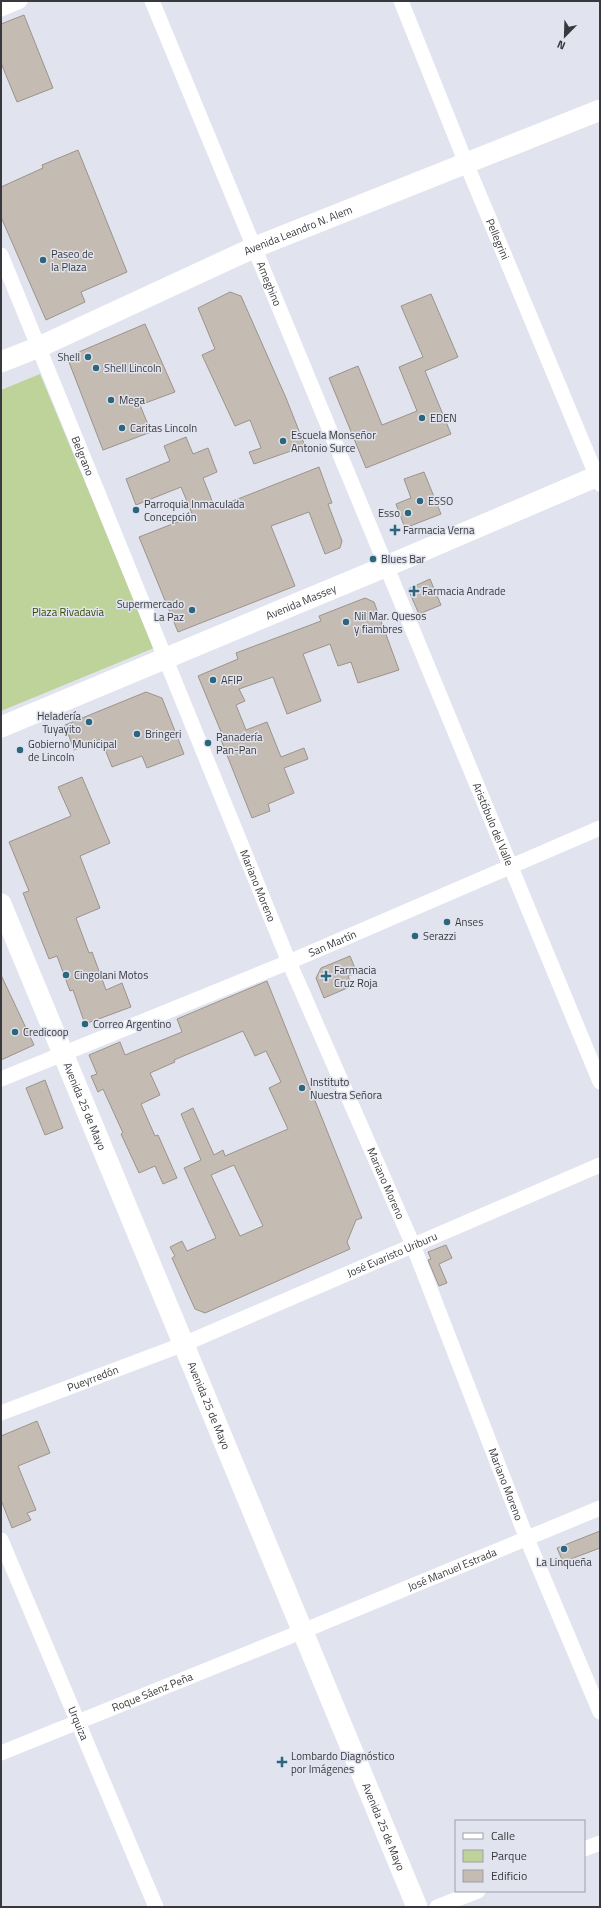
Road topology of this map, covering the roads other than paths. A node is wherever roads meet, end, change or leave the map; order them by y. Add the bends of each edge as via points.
1 (20, 1) edge
2 (152, 1) edge
3 (401, 1) edge
4 (1, 9) edge
5 (600, 110) edge
6 (466, 163) junction
7 (254, 248) junction
8 (1, 255) edge
9 (39, 347) junction
10 (1, 362) edge
11 (599, 478) edge
12 (387, 566) junction
13 (166, 657) junction
14 (1, 727) edge
15 (600, 828) edge
16 (509, 866) junction
17 (1, 904) edge
18 (289, 962) junction
19 (63, 1054) junction
20 (1, 1079) edge
21 (600, 1082) edge
22 (600, 1165) edge
23 (413, 1245) junction
24 (184, 1344) junction
25 (1, 1413) edge
26 (600, 1508) edge
27 (527, 1539) junction
28 (1, 1540) edge
29 (303, 1631) junction
30 (600, 1712) edge
31 (79, 1722) junction
32 (1, 1753) edge
33 (600, 1843) edge
34 (585, 1849) edge
35 (475, 1892) edge
36 (156, 1907) edge
37 (417, 1907) edge
38 (437, 1907) edge

1 - 4 street
2 - 7 street, Ameghino
3 - 6 street, Pellegrini
5 - 6 main road, Avenida Leandro N. Alem
6 - 7 main road, Avenida Leandro N. Alem
6 - 11 street, Pellegrini
7 - 9 main road, Avenida Leandro N. Alem
7 - 12 street, Ameghino
8 - 9 street, Belgrano
9 - 10 main road, Avenida Leandro N. Alem
9 - 13 street, Belgrano
11 - 12 main road, Avenida Massey
12 - 13 main road, Avenida Massey
12 - 16 street, Aristóbulo del Valle
13 - 14 main road, Avenida Massey
13 - 18 street, Mariano Moreno
15 - 16 street, San Martín
16 - 18 street, San Martín
16 - 21 street, Aristóbulo del Valle
17 - 19 main road, Avenida 25 de Mayo
18 - 19 street, San Martín
18 - 23 street, Mariano Moreno
19 - 20 street, San Martín
19 - 24 main road, Avenida 25 de Mayo
22 - 23 street, José Evaristo Uriburu
23 - 24 street, José Evaristo Uriburu
23 - 27 street, Mariano Moreno
24 - 25 street, Pueyrredón
24 - 29 main road, Avenida 25 de Mayo
26 - 27 street, José Manuel Estrada
27 - 29 street, José Manuel Estrada
27 - 30 street, Mariano Moreno
28 - 31 street, Urquiza
29 - 31 street, Roque Sáenz Peña
29 - 37 main road, Avenida 25 de Mayo
31 - 32 street, Roque Sáenz Peña
31 - 36 street, Urquiza
33 - 34 street
35 - 38 street

